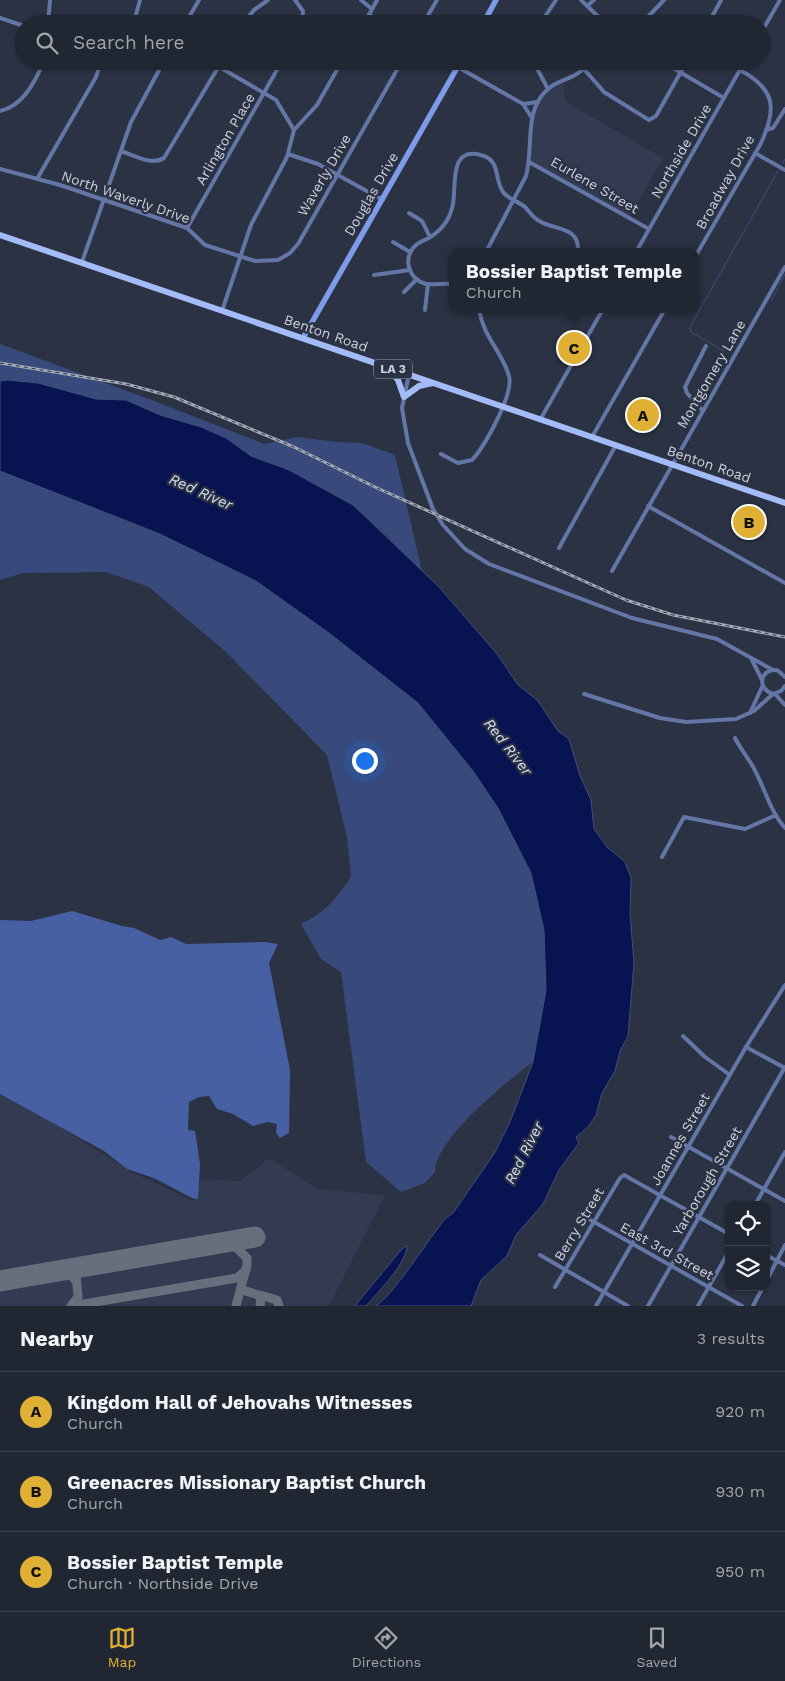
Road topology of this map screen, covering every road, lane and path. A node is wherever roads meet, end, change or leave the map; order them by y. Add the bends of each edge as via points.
1 (50, 0) edge
2 (140, 0) edge
3 (199, 0) edge
4 (268, 0) edge
5 (295, 0) edge
6 (362, 0) edge
7 (377, 0) edge
8 (437, 0) edge
9 (496, 0) edge
10 (556, 0) edge
11 (581, 0) edge
12 (594, 0) edge
13 (664, 0) edge
14 (721, 0) edge
15 (773, 1) edge
16 (779, 2) edge
17 (587, 6) junction
18 (372, 9) junction
19 (369, 14) edge
20 (49, 15) edge
21 (136, 15) edge
22 (190, 15) edge
23 (250, 15) edge
24 (302, 15) edge
25 (428, 15) edge
26 (488, 15) edge
27 (546, 15) edge
28 (596, 15) edge
29 (650, 15) edge
30 (713, 15) edge
31 (770, 17) edge
32 (0, 18) edge
33 (15, 23) edge
34 (39, 70) edge
35 (98, 70) edge
36 (159, 70) edge
37 (216, 70) edge
38 (223, 70) edge
39 (277, 70) edge
40 (337, 70) edge
41 (397, 70) edge
42 (456, 70) edge
43 (463, 70) edge
44 (538, 70) edge
45 (582, 70) edge
46 (585, 70) edge
47 (676, 70) edge
48 (740, 70) joint
49 (680, 72) junction
50 (548, 89) junction
51 (264, 93) junction
52 (724, 98) junction
53 (538, 102) junction
54 (523, 104) junction
55 (785, 109) edge
56 (0, 111) edge
57 (532, 118) junction
58 (294, 130) junction
59 (766, 130) junction
60 (121, 150) junction
61 (755, 153) junction
62 (288, 154) junction
63 (529, 162) junction
64 (0, 169) edge
65 (785, 170) edge
66 (338, 174) junction
67 (37, 179) junction
68 (104, 200) junction
69 (383, 200) junction
70 (515, 201) junction
71 (410, 214) dead end
72 (187, 228) junction
73 (649, 230) junction
74 (0, 235) edge
75 (430, 237) junction
76 (393, 242) dead end
77 (488, 248) edge
78 (578, 248) edge
79 (638, 248) edge
80 (699, 250) edge
81 (410, 252) junction
82 (240, 256) junction
83 (82, 262) junction
84 (785, 267) edge
85 (410, 270) junction
86 (374, 275) dead end
87 (417, 279) junction
88 (428, 284) junction
89 (449, 284) edge
90 (404, 292) dead end
91 (222, 310) junction
92 (425, 310) dead end
93 (480, 313) edge
94 (601, 313) edge
95 (663, 313) edge
96 (303, 338) junction
97 (706, 346) dead end
98 (387, 367) junction
99 (409, 374) junction
100 (435, 383) junction
101 (404, 397) junction
102 (503, 407) junction
103 (702, 410) junction
104 (540, 420) junction
105 (592, 437) junction
106 (616, 445) junction
107 (441, 454) dead end
108 (672, 465) junction
109 (785, 503) edge
110 (648, 506) junction
111 (558, 548) dead end
112 (612, 571) dead end
113 (785, 583) edge
114 (750, 656) junction
115 (773, 670) junction
116 (785, 677) edge
117 (762, 679) junction
118 (785, 686) edge
119 (762, 687) junction
120 (584, 694) dead end
121 (774, 694) junction
122 (785, 705) edge
123 (750, 713) junction
124 (736, 738) dead end
125 (776, 815) junction
126 (785, 828) edge
127 (662, 857) dead end
128 (785, 985) edge
129 (683, 1036) dead end
130 (746, 1047) junction
131 (785, 1068) edge
132 (730, 1075) junction
133 (671, 1137) dead end
134 (688, 1147) junction
135 (785, 1152) edge
136 (728, 1169) junction
137 (764, 1189) junction
138 (660, 1196) junction
139 (784, 1199) edge
140 (757, 1201) edge
141 (580, 1214) dead end
142 (700, 1218) junction
143 (593, 1222) junction
144 (725, 1232) edge
145 (632, 1244) junction
146 (785, 1245) edge
147 (540, 1255) dead end
148 (770, 1256) edge
149 (725, 1259) edge
150 (778, 1261) junction
151 (785, 1265) edge
152 (672, 1266) junction
153 (565, 1270) junction
154 (770, 1275) edge
155 (555, 1287) dead end
156 (709, 1287) junction
157 (761, 1291) edge
158 (604, 1292) junction
159 (596, 1306) edge
160 (628, 1306) edge
161 (648, 1306) edge
162 (698, 1306) edge
163 (742, 1306) edge
164 (753, 1306) edge

1 - 20 street
2 - 21 street
3 - 22 street
4 - 23 street
5 - 24 street
6 - 18 street
7 - 18 street
8 - 25 street
9 - 26 street
10 - 27 street
11 - 17 street
12 - 17 street
13 - 29 street
14 - 30 street
15 - 16 street
16 - 31 street
17 - 28 street
18 - 19 street
32 - 33 street
34 - 56 street via 24,97
35 - 67 street
36 - 60 street via 136,110
37 - 60 street via 164,158 151,161
38 - 51 street
39 - 51 street, Arlington Place
40 - 58 street via 317,105
41 - 66 street, Waverly Drive
42 - 69 street, Douglas Drive
43 - 54 street
44 - 50 street
45 - 50 street
46 - 49 street via 604,92 649,120 656,116
47 - 49 street
48 - 52 street, Northside Drive
48 - 59 street, Broadway Drive via 758,80 768,92 770,106
49 - 52 street
50 - 53 street
51 - 58 street via 277,102
51 - 72 street, Arlington Place
52 - 73 street, Northside Drive
53 - 54 street
53 - 57 street
54 - 57 street
55 - 59 street via 773,128
57 - 63 street
58 - 62 street
59 - 61 street, Broadway Drive
60 - 68 street
61 - 65 street
61 - 80 street, Broadway Drive
62 - 66 street
62 - 82 street via 256,213
63 - 70 street
63 - 73 street, Eurlene Street
64 - 67 street, North Waverly Drive
66 - 69 street
66 - 82 street, Waverly Drive via 290,253 268,262
67 - 68 street, North Waverly Drive
68 - 72 street, North Waverly Drive
68 - 83 street
69 - 96 street, Douglas Drive
70 - 75 street via 502,190 497,168 490,159 480,154 465,157 454,173 455,197 451,213 440,230
70 - 77 street
70 - 78 street via 541,223 566,229
71 - 75 street via 422,221
72 - 82 street, North Waverly Drive via 205,245
73 - 79 street, Northside Drive
74 - 83 main road, Benton Road / LA 3
75 - 81 street
76 - 81 street
81 - 85 street
82 - 91 street
83 - 91 main road, Benton Road / LA 3
84 - 103 street, Montgomery Lane
85 - 86 street
85 - 87 street
87 - 88 street
87 - 90 street
88 - 89 street
88 - 92 street
91 - 96 main road, Benton Road / LA 3
93 - 102 street via 488,337 509,376
94 - 104 street
95 - 105 street
96 - 98 main road, Benton Road / LA 3
97 - 103 street via 685,387 687,394
98 - 99 main road, Benton Road / LA 3
98 - 101 main road via 398,380
99 - 100 main road, Benton Road / LA 3
99 - 101 street
100 - 101 main road via 419,386
100 - 102 main road, Benton Road / LA 3
101 - 114 street via 403,419 408,443 433,509 457,542 489,564 632,618 717,639
102 - 104 main road, Benton Road / LA 3
102 - 107 street via 472,460 458,462
103 - 108 street, Montgomery Lane
104 - 105 main road, Benton Road / LA 3
105 - 106 main road, Benton Road / LA 3
106 - 108 main road, Benton Road / LA 3
106 - 111 street
108 - 109 main road, Benton Road / LA 3
108 - 110 street, Montgomery Lane
110 - 112 street, Montgomery Lane
110 - 113 street
114 - 115 street
114 - 117 street
115 - 116 street
115 - 117 street via 766,672
117 - 119 street
118 - 121 street
119 - 121 street
119 - 123 street
120 - 123 street via 660,718 686,722 736,720
121 - 122 street
121 - 123 street
124 - 125 street
125 - 126 street
125 - 127 street via 745,829 684,817
128 - 130 street, Joannes Street
129 - 132 street
130 - 131 street
130 - 132 street, Joannes Street
131 - 136 street, Yarborough Street
132 - 134 street, Joannes Street
133 - 134 street
134 - 136 street
134 - 138 street, Joannes Street
135 - 137 street
136 - 137 street
136 - 142 street, Yarborough Street
137 - 139 street
137 - 140 street
138 - 142 street
138 - 143 street, Berry Street via 624,1175
138 - 145 street, Joannes Street
141 - 143 street, East 3rd Street
142 - 144 street
142 - 152 street, Yarborough Street
143 - 145 street, East 3rd Street
143 - 153 street, Berry Street
145 - 152 street, East 3rd Street
145 - 158 street, Joannes Street
146 - 150 street
147 - 153 street
148 - 150 street
149 - 156 street
150 - 151 street
150 - 154 street
152 - 156 street, East 3rd Street
152 - 161 street, Yarborough Street
153 - 155 street, Berry Street
153 - 158 street
156 - 162 street
156 - 163 street, East 3rd Street
157 - 164 street
158 - 159 street, Joannes Street
158 - 160 street

